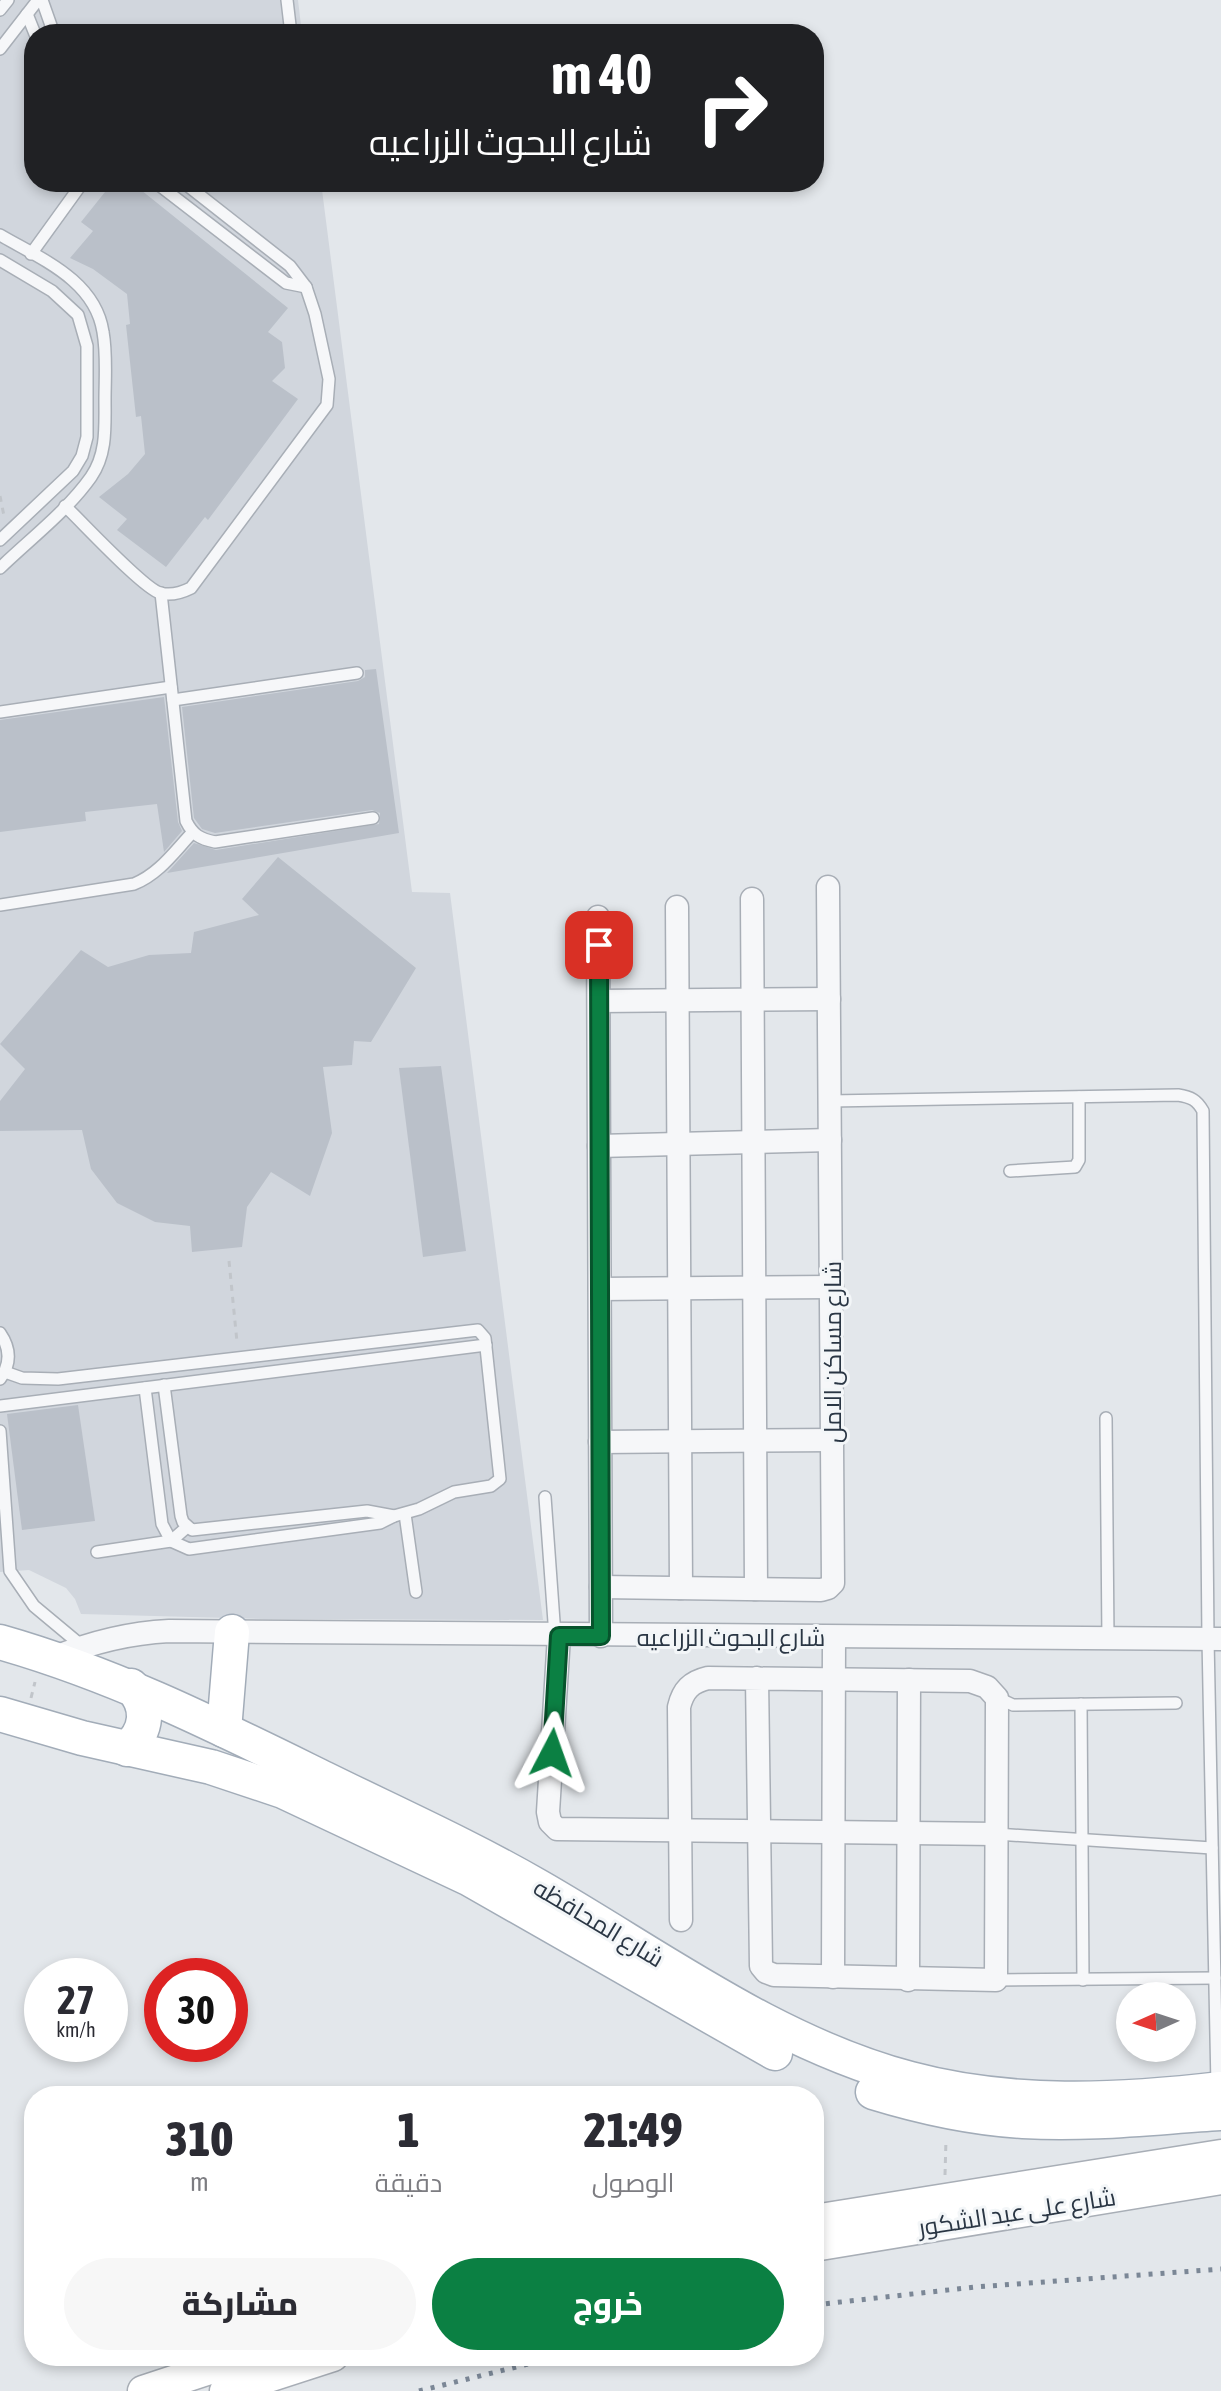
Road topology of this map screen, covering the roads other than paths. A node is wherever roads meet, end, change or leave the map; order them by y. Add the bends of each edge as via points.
1 (8, 0) edge
2 (40, 0) edge
3 (287, 0) edge
4 (0, 10) edge
5 (27, 14) junction
6 (31, 24) edge
7 (50, 24) edge
8 (290, 24) edge
9 (0, 49) edge
10 (76, 192) edge
11 (168, 192) edge
12 (196, 192) edge
13 (0, 235) edge
14 (31, 254) junction
15 (0, 260) edge
16 (306, 287) junction
17 (65, 506) junction
18 (0, 540) edge
19 (0, 568) edge
20 (161, 593) junction
21 (357, 673) dead end
22 (171, 687) junction
23 (173, 700) junction
24 (0, 712) edge
25 (373, 818) dead end
26 (192, 833) junction
27 (828, 887) dead end
28 (752, 899) dead end
29 (0, 905) edge
30 (677, 907) dead end
31 (598, 917) dead end
32 (752, 999) junction
33 (829, 999) junction
34 (678, 1000) junction
35 (599, 1001) junction
36 (1079, 1097) junction
37 (830, 1101) junction
38 (830, 1140) junction
39 (753, 1142) junction
40 (678, 1144) junction
41 (599, 1146) junction
42 (1010, 1171) dead end
43 (832, 1287) junction
44 (679, 1288) junction
45 (754, 1288) junction
46 (600, 1289) junction
47 (0, 1333) edge
48 (486, 1345) junction
49 (3, 1375) edge
50 (164, 1385) junction
51 (145, 1388) junction
52 (0, 1406) edge
53 (1106, 1418) dead end
54 (0, 1431) edge
55 (755, 1440) junction
56 (833, 1440) junction
57 (680, 1441) junction
58 (600, 1442) junction
59 (545, 1497) dead end
60 (400, 1515) junction
61 (187, 1527) junction
62 (171, 1541) junction
63 (97, 1552) dead end
64 (601, 1587) junction
65 (681, 1588) junction
66 (756, 1589) junction
67 (416, 1592) dead end
68 (232, 1632) junction
69 (557, 1636) junction
70 (601, 1636) junction
71 (834, 1637) junction
72 (1108, 1639) junction
73 (1215, 1639) edge
74 (0, 1642) edge
75 (59, 1653) junction
76 (757, 1678) junction
77 (834, 1679) junction
78 (909, 1680) junction
79 (131, 1686) junction
80 (997, 1698) junction
81 (1176, 1703) dead end
82 (1081, 1704) junction
83 (12, 1718) edge
84 (224, 1730) junction
85 (127, 1749) junction
86 (759, 1831) junction
87 (680, 1832) junction
88 (834, 1832) junction
89 (909, 1833) junction
90 (996, 1834) junction
91 (1082, 1839) junction
92 (1212, 1848) junction
93 (681, 1920) dead end
94 (833, 1977) junction
95 (1215, 1978) junction
96 (908, 1980) junction
97 (996, 1980) junction
98 (1083, 1980) junction
99 (1220, 2097) edge
100 (1221, 2155) edge
101 (1221, 2179) edge
102 (824, 2218) edge
103 (824, 2244) edge
104 (219, 2366) edge
105 (302, 2366) edge
106 (143, 2391) edge
107 (225, 2391) edge

1 - 4 lane
2 - 5 lane
2 - 7 lane
3 - 8 lane
5 - 6 lane
5 - 9 lane
10 - 14 lane
11 - 16 lane via 286,283
12 - 16 lane via 290,266
13 - 14 lane
14 - 17 lane via 66,274 90,298 103,331 105,440 93,475
15 - 18 lane via 52,291 78,315 87,346 87,437 82,456 73,471
16 - 20 lane via 329,379 327,405 191,588
17 - 19 lane
17 - 20 lane
20 - 22 lane
21 - 23 lane
22 - 23 lane
22 - 24 lane
23 - 26 lane via 186,821
25 - 26 lane via 215,842
26 - 29 lane via 159,869 134,884
27 - 33 street, شارع مساكن الامل
28 - 32 street
30 - 34 street
31 - 35 street
32 - 33 street
32 - 34 street
32 - 39 street
33 - 37 street, شارع مساكن الامل
34 - 35 street
34 - 40 street
35 - 41 street
36 - 37 lane
36 - 42 lane via 1075,1167
36 - 73 lane via 1189,1096 1203,1111
37 - 38 street, شارع مساكن الامل
38 - 39 street
38 - 43 street, شارع مساكن الامل
39 - 40 street
39 - 45 street
40 - 41 street
40 - 44 street
41 - 46 street
43 - 45 street
43 - 56 street, شارع مساكن الامل
44 - 45 street
44 - 46 street
44 - 57 street
45 - 55 street
46 - 58 street
47 - 49 lane via 9,1353
48 - 49 lane via 482,1333 472,1330 58,1379
48 - 50 lane
48 - 60 lane via 500,1479
50 - 51 lane
50 - 61 lane via 181,1516
51 - 52 lane
51 - 62 lane via 162,1524
53 - 72 lane
54 - 75 lane via 10,1571
55 - 56 street
55 - 57 street
55 - 66 street
56 - 66 street, شارع مساكن الامل via 833,1583 821,1590
57 - 58 street
57 - 65 street
58 - 64 street
59 - 69 lane
60 - 61 lane via 367,1511 198,1531
60 - 62 lane via 369,1525 199,1549
60 - 67 lane
61 - 62 lane
62 - 63 lane
64 - 65 street, شارع مساكن الامل
64 - 70 street
65 - 66 street, شارع مساكن الامل
68 - 69 street, شارع البحوث الزراعيه
68 - 75 street, شارع البحوث الزراعيه via 138,1633
68 - 84 main road
69 - 70 street, شارع البحوث الزراعيه
69 - 87 street via 550,1822 566,1830
70 - 71 street, شارع البحوث الزراعيه
71 - 72 street, شارع البحوث الزراعيه
71 - 77 street
72 - 73 street, شارع البحوث الزراعيه
73 - 92 lane
74 - 75 main road, شارع المحافظه
75 - 79 main road, شارع المحافظه
76 - 77 street
76 - 86 street
76 - 87 street via 697,1680 682,1696
77 - 78 street
77 - 88 street
78 - 80 street via 979,1682
78 - 89 street
79 - 84 main road, شارع المحافظه
79 - 85 main road via 145,1719
80 - 82 lane via 1013,1705
80 - 90 street
81 - 82 lane
82 - 91 lane
83 - 85 main road, شارع المحافظه
84 - 99 main road, شارع المحافظه via 536,1885 794,2036 872,2068 953,2089 1037,2098
85 - 99 main road, شارع المحافظه via 211,1767 283,1791 468,1878 777,2054 873,2092 946,2111 1073,2122
86 - 87 street
86 - 88 street
86 - 94 street via 761,1966 774,1975
87 - 93 street
88 - 89 street
88 - 94 street
89 - 90 street
89 - 96 street
90 - 91 lane
90 - 97 street
91 - 92 lane
91 - 98 lane
92 - 95 lane
94 - 96 street
95 - 98 lane
95 - 99 lane
96 - 97 street
97 - 98 lane
100 - 102 main road, شارع على عبد الشكور
101 - 103 main road, شارع على عبد الشكور
104 - 106 main road
105 - 107 main road

